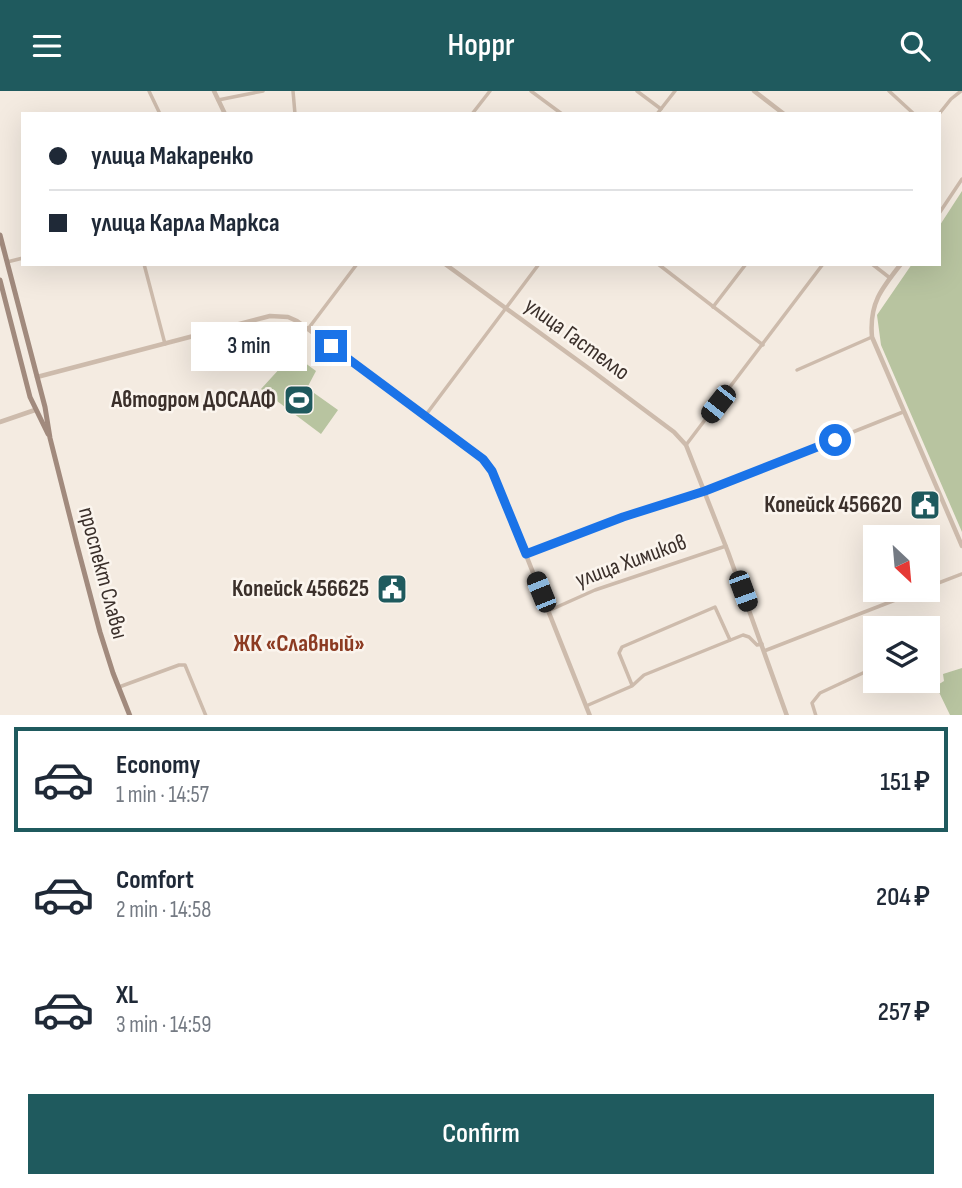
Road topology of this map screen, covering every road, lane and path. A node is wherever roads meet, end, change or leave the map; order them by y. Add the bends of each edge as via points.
1 (149, 91) edge
2 (214, 91) edge
3 (263, 91) edge
4 (293, 91) edge
5 (490, 91) edge
6 (531, 91) edge
7 (637, 91) edge
8 (675, 91) edge
9 (754, 91) edge
10 (889, 91) edge
11 (961, 91) edge
12 (218, 100) junction
13 (159, 112) edge
14 (224, 112) edge
15 (295, 112) edge
16 (474, 112) edge
17 (559, 112) edge
18 (659, 112) edge
19 (781, 112) edge
20 (912, 112) edge
21 (941, 112) edge
22 (962, 179) edge
23 (941, 210) edge
24 (0, 235) edge
25 (21, 258) edge
26 (7, 262) junction
27 (0, 264) edge
28 (145, 266) edge
29 (355, 266) edge
30 (447, 266) edge
31 (537, 266) edge
32 (661, 266) edge
33 (744, 266) edge
34 (822, 266) edge
35 (875, 266) edge
36 (899, 266) edge
37 (890, 278) junction
38 (0, 280) edge
39 (17, 299) junction
40 (6, 302) junction
41 (713, 307) junction
42 (505, 309) junction
43 (308, 329) junction
44 (872, 337) junction
45 (165, 344) junction
46 (763, 345) junction
47 (797, 370) dead end
48 (37, 377) junction
49 (26, 380) junction
50 (45, 407) junction
51 (36, 410) junction
52 (904, 412) junction
53 (425, 416) junction
54 (0, 422) edge
55 (50, 438) junction
56 (686, 445) junction
57 (705, 491) junction
58 (726, 546) junction
59 (962, 546) edge
60 (526, 554) junction
61 (962, 574) edge
62 (940, 582) edge
63 (890, 602) edge
64 (548, 611) junction
65 (730, 640) junction
66 (762, 644) junction
67 (764, 651) junction
68 (863, 673) edge
69 (632, 686) junction
70 (118, 687) junction
71 (586, 706) junction
72 (130, 715) edge
73 (206, 715) edge
74 (590, 715) edge
75 (786, 715) edge
76 (816, 715) edge

1 - 13 street
2 - 12 street
3 - 12 street
4 - 15 street
5 - 16 street
6 - 17 street
7 - 18 street
8 - 18 street
9 - 19 street
10 - 20 street
11 - 21 street
12 - 14 street
22 - 23 street
24 - 26 main road, проспект Славы
25 - 26 street
26 - 27 main road
26 - 39 main road, проспект Славы
28 - 45 street
29 - 43 street
30 - 42 street, улица Гастелло
31 - 42 street
32 - 41 street
33 - 41 street
34 - 46 street
35 - 37 street
36 - 37 street
37 - 44 street via 875,302
38 - 40 main road, проспект Славы
39 - 40 main road
39 - 48 main road, проспект Славы
40 - 49 main road, проспект Славы
41 - 46 street
42 - 53 street
42 - 56 street, улица Гастелло
43 - 45 street via 288,317 270,316
43 - 53 street
44 - 47 street
44 - 52 street
45 - 48 street
46 - 56 street
48 - 49 main road
48 - 50 main road, проспект Славы
49 - 51 main road, проспект Славы
50 - 51 main road
50 - 55 main road, проспект Славы
51 - 54 street
51 - 55 main road, проспект Славы
52 - 57 street
52 - 59 street
53 - 60 street via 483,459 492,471
55 - 70 main road, проспект Славы
56 - 57 street
57 - 58 street
57 - 60 street
58 - 64 street, улица Химиков via 595,590
58 - 66 street
60 - 64 street
61 - 62 street
63 - 67 street
64 - 71 street
65 - 66 street via 747,635
65 - 69 street via 644,675
65 - 69 street via 715,607 622,647 619,653
66 - 67 street
67 - 75 street
68 - 76 street via 820,693 812,703
69 - 71 street
70 - 72 main road, проспект Славы
70 - 73 street via 185,664
71 - 74 street

